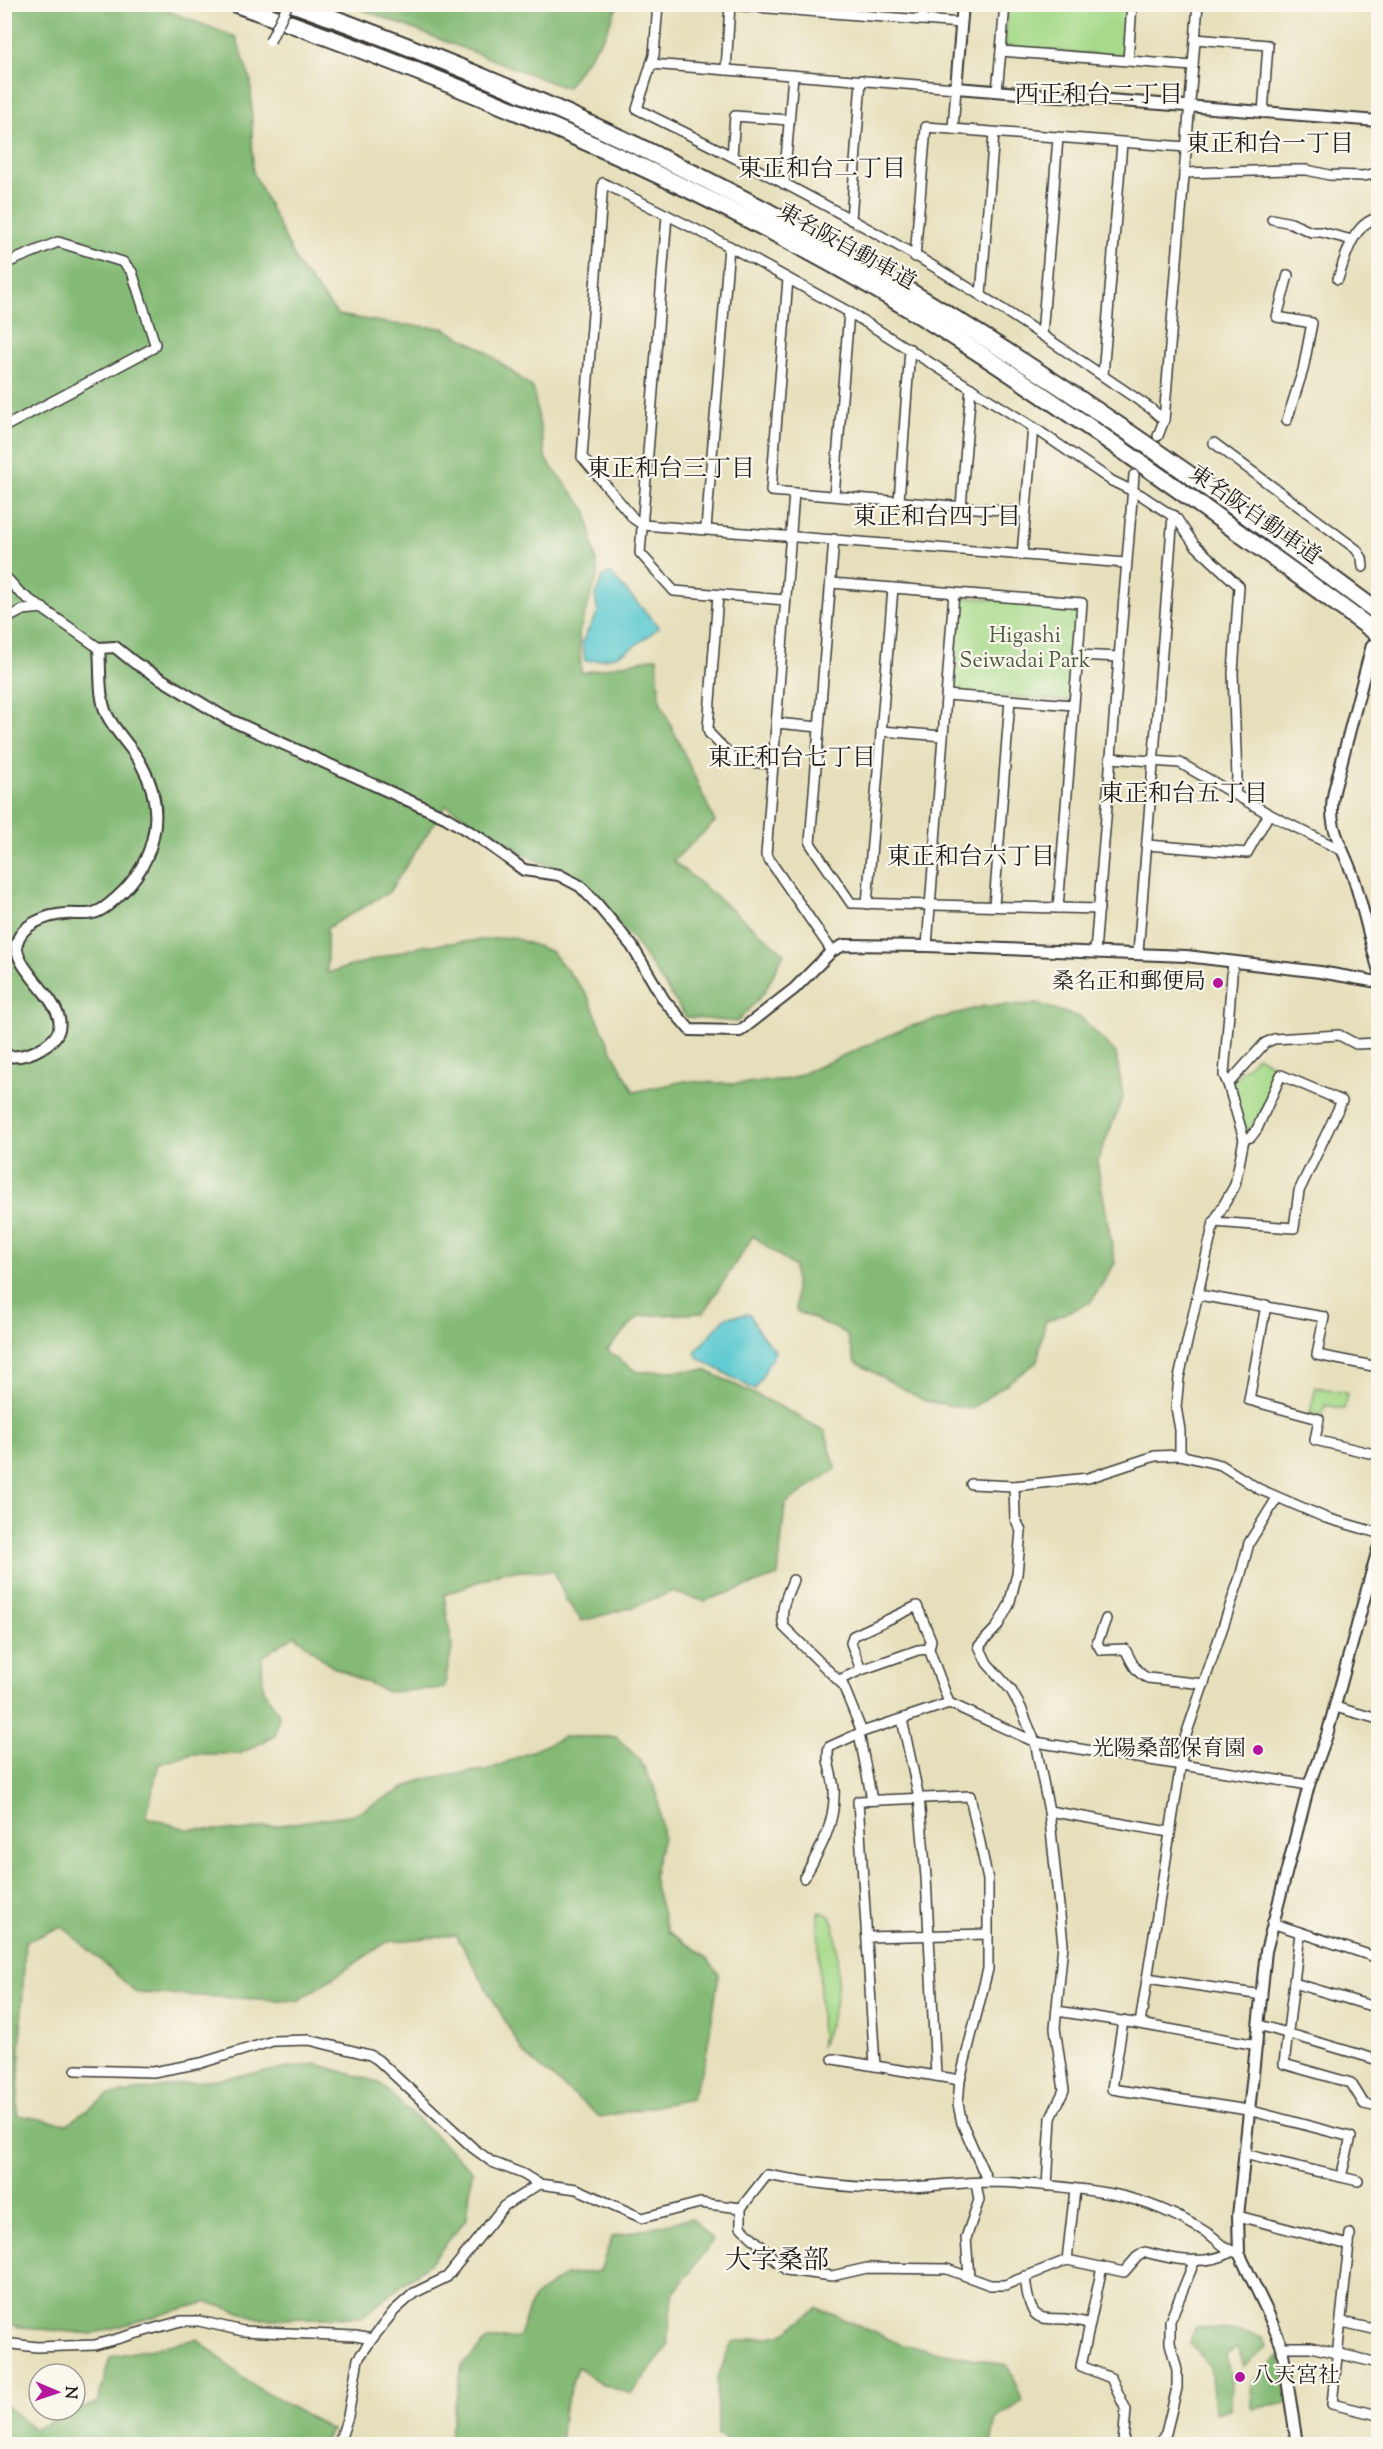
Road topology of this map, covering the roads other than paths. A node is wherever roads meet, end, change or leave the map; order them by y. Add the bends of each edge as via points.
1 (236, 4) edge
2 (288, 4) edge
3 (294, 4) edge
4 (658, 4) edge
5 (859, 4) edge
6 (923, 4) edge
7 (963, 4) edge
8 (1005, 4) edge
9 (1132, 4) edge
10 (1198, 4) edge
11 (730, 5) edge
12 (794, 7) edge
13 (858, 15) junction
14 (922, 20) junction
15 (961, 23) junction
16 (1196, 39) junction
17 (270, 41) dead end
18 (1001, 51) junction
19 (1128, 61) junction
20 (651, 64) junction
21 (1193, 66) junction
22 (726, 70) junction
23 (793, 75) junction
24 (861, 80) junction
25 (956, 88) junction
26 (997, 91) junction
27 (1189, 108) junction
28 (1263, 113) junction
29 (789, 120) junction
30 (1378, 121) edge
31 (953, 129) junction
32 (994, 133) junction
33 (1058, 138) junction
34 (1122, 143) junction
35 (1186, 147) junction
36 (732, 156) junction
37 (1184, 173) junction
38 (1378, 173) edge
39 (784, 184) junction
40 (667, 215) junction
41 (1378, 218) edge
42 (1272, 219) dead end
43 (850, 220) junction
44 (1352, 240) junction
45 (729, 246) junction
46 (915, 257) junction
47 (4, 264) edge
48 (1288, 275) dead end
49 (788, 279) junction
50 (1338, 279) dead end
51 (981, 296) junction
52 (849, 312) junction
53 (1042, 334) junction
54 (910, 349) junction
55 (1103, 375) junction
56 (971, 387) junction
57 (1164, 420) junction
58 (1287, 420) dead end
59 (4, 427) edge
60 (1032, 427) junction
61 (1158, 436) dead end
62 (1214, 443) dead end
63 (1134, 475) dead end
64 (1131, 490) junction
65 (794, 493) junction
66 (834, 496) junction
67 (898, 501) junction
68 (962, 506) junction
69 (1025, 512) junction
70 (1173, 515) junction
71 (643, 525) junction
72 (706, 530) junction
73 (790, 536) junction
74 (834, 539) junction
75 (1022, 555) junction
76 (1126, 563) junction
77 (1363, 567) dead end
78 (4, 575) edge
79 (831, 583) junction
80 (893, 588) junction
81 (954, 593) junction
82 (718, 595) junction
83 (786, 600) junction
84 (43, 608) junction
85 (1378, 612) edge
86 (4, 620) edge
87 (1375, 639) edge
88 (99, 648) junction
89 (1078, 654) junction
90 (1119, 657) junction
91 (947, 695) junction
92 (1010, 700) junction
93 (1073, 705) junction
94 (776, 723) junction
95 (819, 727) junction
96 (881, 731) junction
97 (943, 736) junction
98 (1110, 758) junction
99 (1154, 761) junction
100 (772, 764) junction
101 (1235, 795) junction
102 (1269, 814) junction
103 (1147, 845) junction
104 (1341, 849) junction
105 (867, 904) junction
106 (930, 905) junction
107 (994, 906) junction
108 (1058, 908) junction
109 (1099, 909) junction
110 (927, 946) junction
111 (832, 951) junction
112 (1095, 952) junction
113 (1138, 953) junction
114 (1233, 962) junction
115 (1378, 968) edge
116 (1378, 982) edge
117 (1378, 1043) edge
118 (4, 1056) edge
119 (1228, 1084) junction
120 (1244, 1139) junction
121 (1214, 1222) junction
122 (1199, 1295) junction
123 (1266, 1305) junction
124 (1378, 1367) edge
125 (1180, 1455) junction
126 (1378, 1455) edge
127 (972, 1484) dead end
128 (1014, 1486) junction
129 (1277, 1498) junction
130 (1378, 1533) edge
131 (1378, 1549) edge
132 (793, 1580) dead end
133 (1106, 1619) dead end
134 (929, 1649) junction
135 (861, 1670) junction
136 (839, 1680) junction
137 (1204, 1684) junction
138 (949, 1703) junction
139 (1335, 1707) junction
140 (902, 1719) junction
141 (1378, 1719) edge
142 (861, 1733) junction
143 (1035, 1742) junction
144 (1179, 1766) junction
145 (1309, 1785) junction
146 (919, 1798) junction
147 (872, 1800) junction
148 (1049, 1811) junction
149 (1169, 1832) junction
150 (804, 1878) dead end
151 (1272, 1923) junction
152 (1300, 1932) junction
153 (988, 1934) junction
154 (929, 1935) junction
155 (867, 1937) junction
156 (1378, 1958) edge
157 (1147, 1978) junction
158 (1294, 1983) junction
159 (1262, 1995) junction
160 (1378, 2008) edge
161 (1057, 2011) junction
162 (1123, 2021) junction
163 (1140, 2024) junction
164 (1259, 2025) junction
165 (1288, 2034) junction
166 (1257, 2045) junction
167 (833, 2059) dead end
168 (1378, 2060) edge
169 (875, 2066) junction
170 (76, 2070) dead end
171 (936, 2076) junction
172 (960, 2080) junction
173 (1378, 2108) edge
174 (1248, 2110) junction
175 (1244, 2154) junction
176 (1341, 2177) junction
177 (1358, 2181) dead end
178 (988, 2182) junction
179 (976, 2183) junction
180 (539, 2184) junction
181 (1047, 2186) junction
182 (1074, 2190) junction
183 (741, 2208) junction
184 (1238, 2216) junction
185 (1350, 2234) dead end
186 (1349, 2245) junction
187 (1235, 2253) junction
188 (1067, 2260) junction
189 (1195, 2260) junction
190 (1102, 2267) junction
191 (1025, 2276) junction
192 (969, 2277) junction
193 (1342, 2322) junction
194 (1090, 2324) junction
195 (1378, 2330) edge
196 (372, 2340) junction
197 (4, 2343) edge
198 (1281, 2347) junction
199 (1339, 2354) junction
200 (1378, 2363) edge
201 (1378, 2415) edge
202 (1123, 2444) edge
203 (339, 2445) edge
204 (1160, 2445) edge
205 (1297, 2445) edge

1 - 87 highway, 東名阪自動車道 via 401,64 606,149 813,253 990,359 1285,564
2 - 17 street, bridge
3 - 85 highway, 東名阪自動車道 via 613,134 819,240 1027,365
4 - 20 street
5 - 13 street
6 - 14 street
7 - 15 street
8 - 18 street
9 - 19 street
10 - 16 street
11 - 12 street
11 - 22 street
12 - 13 street
13 - 14 street
14 - 15 street
15 - 25 street
16 - 21 street
16 - 28 street via 1268,45
18 - 19 street
18 - 26 street
19 - 21 street
20 - 22 street
20 - 36 street via 637,109
21 - 27 street
22 - 23 street
23 - 24 street
23 - 29 street
24 - 25 street
24 - 43 street
25 - 26 street
25 - 31 street
26 - 27 street
27 - 28 street
27 - 35 street
28 - 30 street
29 - 36 street via 735,116
29 - 39 street
31 - 32 street
31 - 46 street via 926,127
32 - 33 street
32 - 51 street
33 - 34 street
33 - 53 street
34 - 35 street
34 - 55 street
35 - 37 street
36 - 39 street
37 - 38 street
37 - 57 street
39 - 43 street
40 - 45 street
40 - 71 street
40 - 71 street via 603,183 582,457
41 - 44 street via 1367,222
42 - 44 street
43 - 46 street
44 - 50 street
45 - 49 street
45 - 72 street
46 - 51 street
47 - 59 street via 58,242 123,262 132,272 155,344 101,378
48 - 58 street via 1277,316 1312,323 1303,370
49 - 52 street
49 - 65 street via 771,491
51 - 53 street
52 - 54 street
52 - 66 street
53 - 55 street
54 - 56 street
54 - 67 street
55 - 57 street
56 - 60 street
56 - 68 street
57 - 61 street
60 - 64 street
60 - 69 street
62 - 77 street via 1356,549
63 - 64 street
64 - 70 street
64 - 76 street
65 - 66 street
65 - 73 street
66 - 67 street
67 - 68 street
68 - 69 street
69 - 75 street
70 - 99 street
70 - 101 street via 1194,544 1239,586 1233,673
71 - 72 street
71 - 82 street via 640,553 675,591
72 - 73 street
73 - 74 street
73 - 83 street
74 - 75 street
74 - 79 street
75 - 76 street
76 - 90 street
78 - 84 street via 20,593
79 - 80 street
79 - 95 street
80 - 81 street
80 - 96 street
81 - 89 street via 1082,603
81 - 91 street
82 - 83 street
82 - 100 street via 708,728 736,761
83 - 94 street
84 - 86 street via 23,610
84 - 88 street
87 - 104 street via 1331,801 1331,821
88 - 111 street via 115,648 224,717 445,817 524,870 559,875 580,886 632,946 664,1000 690,1030 740,1031 794,989
88 - 118 street via 100,693 107,715 142,765 155,796 157,822 136,877 106,907 83,916 64,914 33,922 22,933 17,944 19,957 51,999 59,1027 52,1042 35,1052 13,1058
89 - 90 street
89 - 93 street
90 - 98 street
91 - 92 street
91 - 97 street
92 - 93 street
92 - 107 street
93 - 108 street
94 - 95 street
94 - 100 street
95 - 105 street via 810,843 851,903
96 - 97 street
96 - 105 street
97 - 106 street
98 - 99 street
98 - 109 street
99 - 101 street via 1180,763
99 - 103 street
100 - 111 street via 766,855
101 - 102 street
102 - 103 street via 1247,853
102 - 104 street
103 - 113 street
104 - 115 street via 1353,876
105 - 106 street
106 - 107 street
106 - 110 street
107 - 108 street
108 - 109 street
109 - 112 street
110 - 111 street via 844,945
110 - 112 street
112 - 113 street
113 - 114 street
114 - 116 street
114 - 119 street via 1224,1075
117 - 119 street via 1356,1044 1340,1035 1274,1039 1265,1043
119 - 120 street
120 - 121 street via 1235,1185
120 - 121 street via 1257,1129 1281,1075 1342,1101 1299,1191 1294,1228
121 - 122 street
122 - 123 street
122 - 125 street via 1179,1378 1176,1407
123 - 124 street via 1324,1317 1317,1355
123 - 126 street via 1249,1400 1319,1419 1315,1440
125 - 128 street via 1155,1456 1088,1478
125 - 129 street via 1221,1465
127 - 128 street
128 - 143 street via 1016,1518 1022,1531 1017,1574 1009,1605 979,1646 987,1663 1022,1708
129 - 130 street
129 - 137 street via 1249,1543
131 - 139 street
132 - 136 street via 783,1604 784,1627
133 - 137 street via 1097,1643 1101,1650 1125,1649 1136,1669 1148,1678
134 - 135 street
134 - 135 street via 931,1640 917,1606 853,1636 850,1643
134 - 138 street
135 - 136 street
136 - 142 street
137 - 144 street
138 - 140 street
138 - 143 street
139 - 141 street
139 - 145 street
140 - 142 street
140 - 146 street
142 - 147 street
142 - 150 street via 829,1747 832,1812 825,1841
143 - 144 street
143 - 148 street
144 - 145 street
144 - 149 street
145 - 151 street
146 - 147 street
146 - 153 street via 970,1796 988,1880
146 - 154 street
147 - 155 street via 858,1801
148 - 149 street
148 - 161 street via 1062,1944
149 - 157 street
151 - 152 street
151 - 159 street
152 - 156 street
152 - 158 street
153 - 154 street
153 - 172 street via 988,1969
154 - 155 street
154 - 171 street
155 - 169 street
157 - 159 street
157 - 163 street
158 - 160 street
158 - 165 street
159 - 164 street
161 - 162 street
161 - 181 street via 1057,2048 1064,2090 1051,2118
162 - 163 street
162 - 174 street via 1112,2089
163 - 166 street
164 - 165 street
164 - 166 street
165 - 168 street
165 - 173 street via 1284,2064 1351,2083 1364,2104
166 - 174 street
167 - 169 street
169 - 171 street
170 - 180 street via 153,2072 201,2063 273,2041 309,2040 370,2055 473,2148 492,2162
171 - 172 street
172 - 178 street via 958,2104 962,2122
174 - 175 street
174 - 176 street via 1351,2137
175 - 176 street
175 - 184 street
176 - 177 street
178 - 179 street
178 - 181 street
179 - 183 street via 852,2187 767,2175
179 - 192 street via 979,2200 966,2238
180 - 183 street via 577,2188 642,2218 700,2203
180 - 196 street via 504,2206 447,2277 414,2293
181 - 182 street
182 - 187 street via 1152,2205 1174,2214
182 - 188 street
183 - 192 street via 741,2227 786,2270 832,2276 867,2268 947,2269
184 - 186 street
184 - 187 street
185 - 186 street
186 - 193 street
187 - 189 street
187 - 198 street via 1268,2313
188 - 190 street
188 - 191 street
189 - 190 street via 1145,2252 1124,2272
189 - 204 street via 1170,2321 1177,2388
190 - 194 street
191 - 192 street via 1005,2285 990,2285
191 - 194 street via 1033,2314 1043,2319 1076,2319
193 - 195 street
193 - 199 street
194 - 202 street via 1081,2366 1111,2378 1126,2410
196 - 197 street via 243,2331 181,2321 95,2345
196 - 203 street via 358,2359
198 - 199 street
198 - 205 street
199 - 200 street
199 - 201 street via 1332,2404

